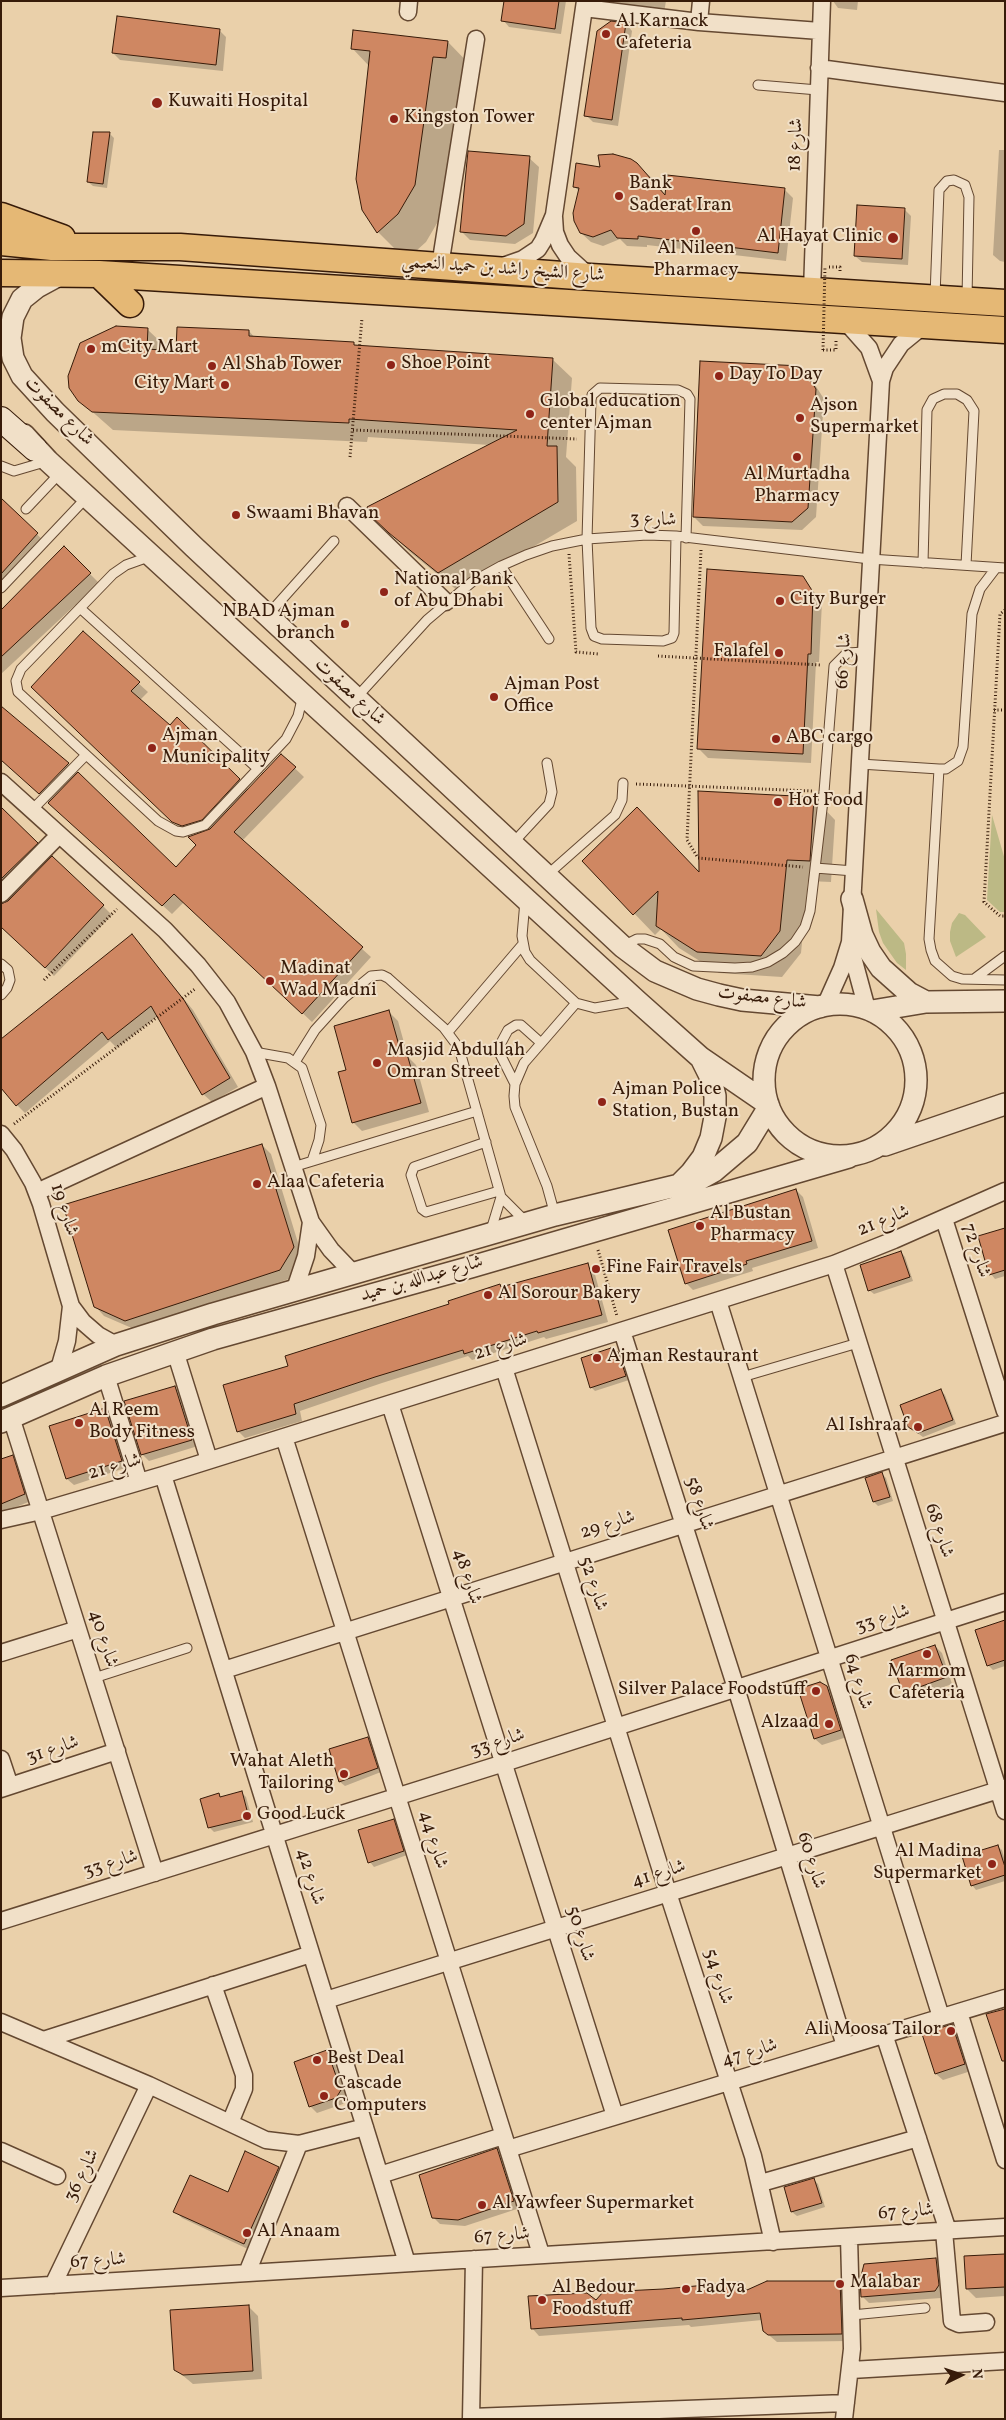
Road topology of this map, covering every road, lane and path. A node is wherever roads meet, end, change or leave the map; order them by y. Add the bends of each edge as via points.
1 (701, 1) edge
2 (822, 1) edge
3 (585, 5) edge
4 (699, 22) junction
5 (820, 31) junction
6 (476, 39) dead end
7 (819, 68) junction
8 (758, 85) dead end
9 (818, 90) junction
10 (1005, 93) edge
11 (554, 215) junction
12 (1, 216) edge
13 (1, 242) edge
14 (95, 246) junction
15 (440, 266) junction
16 (840, 267) dead end
17 (492, 270) junction
18 (1, 273) edge
19 (61, 274) junction
20 (100, 274) junction
21 (590, 277) junction
22 (812, 291) junction
23 (935, 299) junction
24 (967, 301) junction
25 (1005, 303) edge
26 (130, 304) dead end
27 (362, 318) dead end
28 (846, 322) junction
29 (923, 326) junction
30 (1005, 330) edge
31 (836, 350) dead end
32 (881, 381) junction
33 (1, 408) edge
34 (1, 419) edge
35 (353, 430) junction
36 (590, 440) junction
37 (350, 457) dead end
38 (48, 461) junction
39 (1, 466) edge
40 (87, 497) junction
41 (347, 506) dead end
42 (26, 509) dead end
43 (681, 537) junction
44 (587, 539) junction
45 (702, 540) junction
46 (334, 541) dead end
47 (151, 556) junction
48 (870, 559) junction
49 (923, 563) junction
50 (501, 566) junction
51 (966, 566) junction
52 (1000, 568) edge
53 (1, 588) edge
54 (190, 591) junction
55 (242, 594) junction
56 (446, 602) junction
57 (80, 608) junction
58 (1005, 610) edge
59 (267, 616) junction
60 (549, 640) dead end
61 (866, 652) junction
62 (303, 695) junction
63 (355, 698) junction
64 (994, 710) junction
65 (1005, 710) edge
66 (86, 755) junction
67 (547, 763) dead end
68 (860, 764) junction
69 (258, 769) junction
70 (939, 769) junction
71 (1, 782) edge
72 (623, 784) joint
73 (691, 785) junction
74 (824, 792) junction
75 (32, 810) junction
76 (59, 834) junction
77 (512, 844) junction
78 (815, 868) junction
79 (854, 871) junction
80 (546, 876) junction
81 (1, 894) edge
82 (128, 898) junction
83 (525, 898) junction
84 (852, 899) junction
85 (1005, 916) edge
86 (850, 942) junction
87 (523, 944) junction
88 (622, 947) junction
89 (1005, 956) edge
90 (1, 964) edge
91 (210, 978) junction
92 (974, 979) junction
93 (44, 980) dead end
94 (1005, 980) edge
95 (1, 995) edge
96 (637, 1001) junction
97 (1005, 1001) edge
98 (926, 1002) junction
99 (576, 1003) junction
100 (823, 1006) junction
101 (869, 1010) junction
102 (448, 1032) junction
103 (540, 1042) junction
104 (254, 1052) junction
105 (701, 1058) junction
106 (295, 1062) junction
107 (515, 1084) junction
108 (266, 1086) junction
109 (768, 1105) junction
110 (1002, 1107) edge
111 (477, 1111) junction
112 (1, 1134) edge
113 (486, 1142) junction
114 (873, 1150) junction
115 (849, 1156) junction
116 (312, 1161) junction
117 (293, 1167) junction
118 (676, 1187) junction
119 (1005, 1191) edge
120 (36, 1192) junction
121 (500, 1194) junction
122 (555, 1215) junction
123 (944, 1218) junction
124 (311, 1222) junction
125 (528, 1223) junction
126 (592, 1231) junction
127 (489, 1234) junction
128 (834, 1264) junction
129 (353, 1272) junction
130 (295, 1289) junction
131 (718, 1301) junction
132 (71, 1306) junction
133 (622, 1331) junction
134 (858, 1344) junction
135 (116, 1345) junction
136 (175, 1351) junction
137 (504, 1368) junction
138 (59, 1369) junction
139 (106, 1376) junction
140 (742, 1377) junction
141 (1, 1396) edge
142 (390, 1404) junction
143 (1005, 1410) edge
144 (6, 1420) edge
145 (1005, 1423) edge
146 (284, 1437) junction
147 (894, 1459) junction
148 (209, 1460) junction
149 (163, 1475) junction
150 (139, 1482) junction
151 (778, 1494) junction
152 (41, 1511) junction
153 (1, 1520) edge
154 (683, 1523) junction
155 (564, 1561) junction
156 (452, 1597) junction
157 (1005, 1602) edge
158 (945, 1621) junction
159 (78, 1629) junction
160 (346, 1631) junction
161 (187, 1648) dead end
162 (1, 1652) edge
163 (829, 1658) junction
164 (224, 1670) junction
165 (94, 1678) junction
166 (736, 1688) junction
167 (616, 1727) junction
168 (117, 1751) junction
169 (1, 1759) edge
170 (504, 1763) junction
171 (6, 1788) edge
172 (1002, 1789) edge
173 (397, 1797) junction
174 (1005, 1811) edge
175 (882, 1827) junction
176 (275, 1835) junction
177 (787, 1856) junction
178 (155, 1873) junction
179 (668, 1893) junction
180 (1, 1920) edge
181 (556, 1928) junction
182 (311, 1954) junction
183 (449, 1961) junction
184 (213, 1985) junction
185 (1005, 1998) edge
186 (326, 2000) junction
187 (959, 2012) junction
188 (941, 2017) junction
189 (1, 2022) edge
190 (884, 2034) junction
191 (43, 2040) junction
192 (845, 2046) junction
193 (730, 2081) junction
194 (149, 2085) junction
195 (615, 2116) junction
196 (230, 2123) junction
197 (365, 2127) junction
198 (918, 2138) junction
199 (505, 2142) junction
200 (299, 2144) junction
201 (1, 2151) edge
202 (1005, 2160) edge
203 (380, 2175) junction
204 (57, 2176) dead end
205 (761, 2183) junction
206 (1005, 2227) edge
207 (946, 2231) junction
208 (849, 2237) junction
209 (773, 2242) junction
210 (541, 2254) junction
211 (474, 2259) junction
212 (407, 2263) junction
213 (247, 2273) junction
214 (53, 2285) junction
215 (1, 2288) edge
216 (925, 2308) dead end
217 (852, 2315) junction
218 (986, 2322) dead end
219 (1005, 2362) edge
220 (851, 2370) junction
221 (845, 2411) edge
222 (471, 2418) edge

1 - 4 street
2 - 5 street, شارع 18
3 - 4 street
3 - 11 street
4 - 5 street
5 - 7 street, شارع 18
6 - 15 street
7 - 9 street, شارع 18
7 - 10 street
8 - 9 lane
9 - 22 street, شارع 18
11 - 17 street via 538,249 523,259
11 - 21 street via 560,245
12 - 14 main road
13 - 14 main road, شارع الشيخ راشد بن حميد النعيمي via 52,247
14 - 15 main road, شارع الشيخ راشد بن حميد النعيمي via 180,247
15 - 17 main road, شارع الشيخ راشد بن حميد النعيمي
16 - 31 path, bridge via 825,266 823,350
17 - 21 main road, شارع الشيخ راشد بن حميد النعيمي
18 - 19 main road, شارع الشيخ راشد بن حميد النعيمي
19 - 20 main road, شارع الشيخ راشد بن حميد النعيمي
19 - 55 street, شارع مصفوت via 22,299 13,317 10,338 13,358 22,376
20 - 26 main road
20 - 28 main road, شارع الشيخ راشد بن حميد النعيمي
21 - 22 main road, شارع الشيخ راشد بن حميد النعيمي
22 - 23 main road, شارع الشيخ راشد بن حميد النعيمي
23 - 24 main road, شارع الشيخ راشد بن حميد النعيمي
23 - 24 lane via 939,190 947,181 954,180 965,185 969,197
24 - 25 main road, شارع الشيخ راشد بن حميد النعيمي
27 - 35 path
28 - 29 main road, شارع الشيخ راشد بن حميد النعيمي
28 - 32 street, شارع 66 via 869,348
29 - 30 main road, شارع الشيخ راشد بن حميد النعيمي
29 - 32 street, شارع 66 via 901,344 885,368
32 - 48 street, شارع 66
33 - 38 street, شارع مصفوت
34 - 38 main road
35 - 36 path
35 - 37 path
36 - 43 lane via 591,400 600,388 678,390 688,394 691,404
36 - 44 lane
38 - 39 lane via 14,471
38 - 40 street, شارع مصفوت
38 - 42 lane
40 - 47 street, شارع مصفوت
40 - 53 lane
41 - 56 street
43 - 44 lane, شارع 3 via 647,535
43 - 44 lane via 674,634 663,641 594,636
43 - 45 lane, شارع 3
44 - 50 lane, شارع 3 via 552,546
45 - 48 lane, شارع 3
45 - 73 path
46 - 59 lane
47 - 54 street, شارع مصفوت
47 - 57 lane via 126,565 113,574
48 - 49 lane, شارع 3
48 - 61 street, شارع 66
49 - 51 lane, شارع 3
49 - 51 lane via 927,410 933,400 944,394 956,394 967,400 974,411
50 - 56 lane, شارع 3
50 - 60 lane
51 - 52 lane, شارع 3
52 - 70 lane via 980,589 972,614 962,754 953,766
54 - 55 street via 194,579 203,577
54 - 62 street, شارع مصفوت
55 - 59 street, شارع مصفوت
56 - 63 lane, شارع 3
57 - 66 lane via 21,669 16,681 18,692
57 - 69 lane
58 - 64 path via 1000,614
59 - 63 street, شارع مصفوت
61 - 68 street, شارع 66
61 - 74 lane via 847,653 834,666
62 - 69 lane via 298,716 286,739
62 - 83 street, شارع مصفوت
63 - 77 street, شارع مصفوت
64 - 65 path
64 - 85 path via 984,902 1000,916
66 - 69 lane via 158,821 183,832 205,825
66 - 75 lane
67 - 77 lane via 552,792 549,804
68 - 70 lane
68 - 79 street, شارع 66
70 - 92 lane via 929,939 939,965 952,976
71 - 75 street
72 - 73 path
72 - 80 lane via 622,800 615,815
73 - 74 path
73 - 78 path via 687,840 698,858
74 - 78 lane
75 - 76 street
76 - 81 street
76 - 82 street
77 - 80 street, شارع مصفوت
78 - 79 lane
78 - 88 lane via 805,927 795,942 768,962 752,967 703,968 683,962 653,941 637,939
79 - 84 street, شارع 66
80 - 88 street, شارع مصفوت
82 - 91 street
82 - 93 path
83 - 87 lane
83 - 96 street, شارع مصفوت
84 - 86 street, شارع 66
84 - 98 street via 862,935 881,968 902,988
86 - 100 street, شارع 66 via 842,968
86 - 101 street, شارع 66
87 - 99 lane via 530,960
87 - 102 lane
88 - 100 street, شارع مصفوت via 655,971 697,989 742,1000
89 - 92 lane
90 - 95 lane via 8,970 10,980
91 - 104 street via 240,1022
91 - 112 path
92 - 94 lane
96 - 99 lane via 595,1008
96 - 105 street, شارع مصفوت
97 - 98 street
98 - 101 street
99 - 103 lane
100 - 101 street via 839,1004
100 - 109 street via 802,1014 773,1044 766,1063 764,1084
101 - 114 street via 890,1022 904,1039 913,1058 916,1080 914,1101 905,1121 892,1138
102 - 106 lane via 388,978 376,975 329,1013
102 - 111 lane via 462,1056
103 - 107 lane via 524,1063
103 - 107 lane via 521,1025 508,1030 501,1043 500,1054
104 - 106 lane via 282,1056
104 - 108 street
105 - 109 street, شارع مصفوت
105 - 118 street via 710,1076 716,1117 703,1157
106 - 116 lane via 302,1068 321,1125
107 - 122 lane via 515,1107 547,1186
108 - 117 street
108 - 120 street
109 - 115 street via 781,1129 800,1146 824,1155
109 - 118 street, شارع عبدالله بن حميد via 746,1143 731,1158 714,1171
110 - 114 street
111 - 113 lane
111 - 116 lane
112 - 120 street, شارع 19 via 23,1164
113 - 121 lane
113 - 121 lane via 414,1167 410,1175 426,1212
114 - 115 street
115 - 126 street, شارع عبدالله بن حميد
116 - 117 lane
117 - 124 street
118 - 122 street, شارع عبدالله بن حميد
119 - 123 street, شارع 21
120 - 132 street, شارع 19
121 - 125 lane
121 - 127 lane
122 - 125 street, شارع عبدالله بن حميد
123 - 128 street, شارع 21
123 - 143 street, شارع 72
124 - 129 street via 331,1250
124 - 130 street via 306,1256
125 - 127 street, شارع عبدالله بن حميد
126 - 133 path
126 - 136 street, شارع عبدالله بن حميد
127 - 129 street, شارع عبدالله بن حميد
128 - 131 street, شارع 21
128 - 134 street, شارع 68
129 - 130 street, شارع عبدالله بن حميد
130 - 135 street, شارع عبدالله بن حميد
131 - 133 street, شارع 21
131 - 140 street, شارع 64
132 - 135 street, شارع 19 via 93,1331
132 - 138 street, شارع 19 via 67,1341
133 - 137 street, شارع 21
133 - 154 street, شارع 58
134 - 140 lane
134 - 147 street, شارع 68
135 - 138 street, شارع عبدالله بن حميد
136 - 139 street, شارع عبدالله بن حميد
136 - 148 street
137 - 142 street, شارع 21
137 - 155 street, شارع 52
138 - 141 street, شارع عبدالله بن حميد
139 - 144 street, شارع عبدالله بن حميد
139 - 150 street
140 - 151 street, شارع 64
142 - 146 street, شارع 21
142 - 156 street, شارع 48
144 - 152 street, شارع 40
145 - 147 street, شارع 29
146 - 148 street, شارع 21
146 - 160 street, شارع 44
147 - 151 street, شارع 29
147 - 158 street, شارع 68
148 - 149 street, شارع 21
149 - 150 street, شارع 21
149 - 164 street, شارع 42
150 - 152 street, شارع 21
151 - 154 street, شارع 29
151 - 163 street, شارع 64
152 - 153 street, شارع 21
152 - 159 street, شارع 40
154 - 155 street, شارع 29
154 - 166 street, شارع 58
155 - 156 street, شارع 29
155 - 167 street, شارع 52
156 - 160 street, شارع 29
156 - 170 street, شارع 48
157 - 158 street, شارع 33
158 - 163 street, شارع 33
158 - 172 street, شارع 68
159 - 162 street
159 - 165 street, شارع 40
160 - 164 street, شارع 29
160 - 173 street, شارع 44
161 - 165 lane
163 - 166 street, شارع 33
163 - 175 street, شارع 64
164 - 176 street, شارع 42
165 - 168 street, شارع 40
166 - 167 street, شارع 33
166 - 177 street, شارع 60
167 - 170 street, شارع 33
167 - 179 street, شارع 54
168 - 171 street, شارع 31
168 - 178 street, شارع 40
169 - 171 street
170 - 173 street, شارع 33
170 - 181 street, شارع 50
172 - 174 street, شارع 68
172 - 175 street, شارع 41
173 - 176 street, شارع 33
173 - 183 street, شارع 44
175 - 177 street, شارع 41
175 - 188 street, شارع 64
176 - 178 street, شارع 33
176 - 182 street, شارع 42
177 - 179 street, شارع 41
177 - 192 street, شارع 60
178 - 180 street, شارع 33
179 - 181 street, شارع 41
179 - 193 street, شارع 54
181 - 183 street, شارع 41
181 - 195 street, شارع 50
182 - 184 street
182 - 186 street, شارع 42
183 - 186 street, شارع 41
183 - 199 street, شارع 44
184 - 191 street
184 - 196 street via 244,2075 244,2089
185 - 187 street, شارع 47
186 - 197 street, شارع 42
187 - 188 street, شارع 47
187 - 202 street
188 - 190 street, شارع 47
189 - 191 street
190 - 192 street, شارع 47
190 - 198 street
191 - 194 street
192 - 193 street, شارع 47
193 - 195 street, شارع 47
193 - 205 street, شارع 54
194 - 196 street
194 - 214 street, شارع 36
195 - 199 street, شارع 47
196 - 200 street via 266,2140
197 - 200 street
197 - 203 street, شارع 42
198 - 205 street
198 - 207 street
199 - 203 street, شارع 47
199 - 210 street, شارع 44
200 - 213 street
201 - 204 street
203 - 212 street, شارع 42
205 - 209 street, شارع 54
206 - 207 street, شارع 67
207 - 208 street, شارع 67
207 - 218 street via 952,2320 959,2324
208 - 209 street, شارع 67
208 - 217 street
209 - 210 street, شارع 67
210 - 211 street, شارع 67
211 - 212 street, شارع 67
211 - 222 street
212 - 213 street, شارع 67
213 - 214 street, شارع 67
214 - 215 street, شارع 67
216 - 217 lane
217 - 220 street
219 - 220 street
220 - 221 street
221 - 222 street

